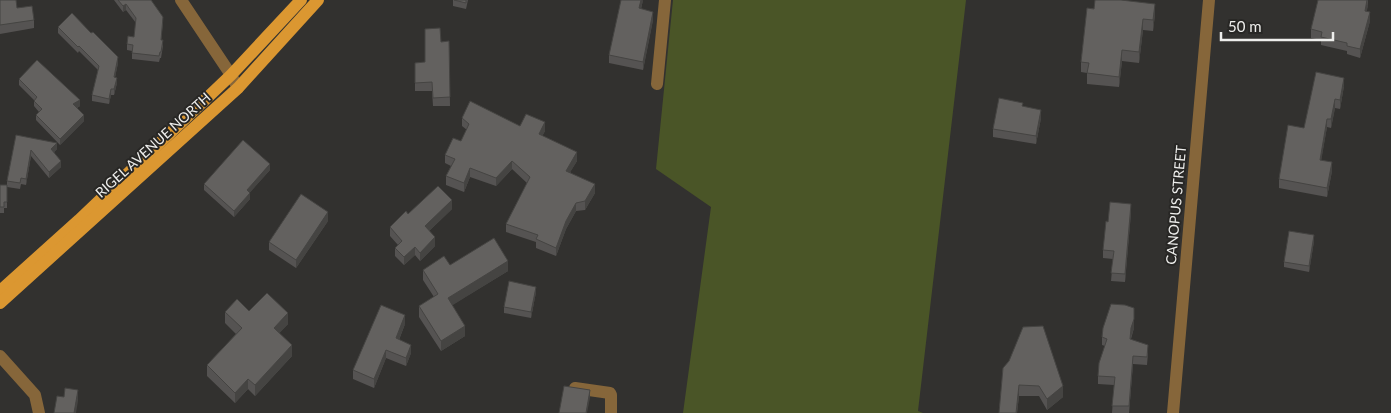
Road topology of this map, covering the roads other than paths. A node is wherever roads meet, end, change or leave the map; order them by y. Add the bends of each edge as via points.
1 (181, 0) edge
2 (301, 0) edge
3 (318, 0) edge
4 (665, 0) edge
5 (1209, 0) edge
6 (231, 74) junction
7 (657, 84) dead end
8 (238, 88) junction
9 (0, 291) edge
10 (0, 304) edge
11 (0, 356) edge
12 (565, 386) edge
13 (39, 413) edge
14 (611, 413) edge
15 (1173, 413) edge

1 - 6 street
2 - 6 main road, RIGEL AVENUE NORTH
3 - 8 main road, RIGEL AVENUE NORTH
4 - 7 street
5 - 15 street, CANOPUS STREET
6 - 8 street
6 - 9 main road, RIGEL AVENUE NORTH
8 - 10 main road, RIGEL AVENUE NORTH
11 - 13 street via 35,395
12 - 14 street via 610,393

